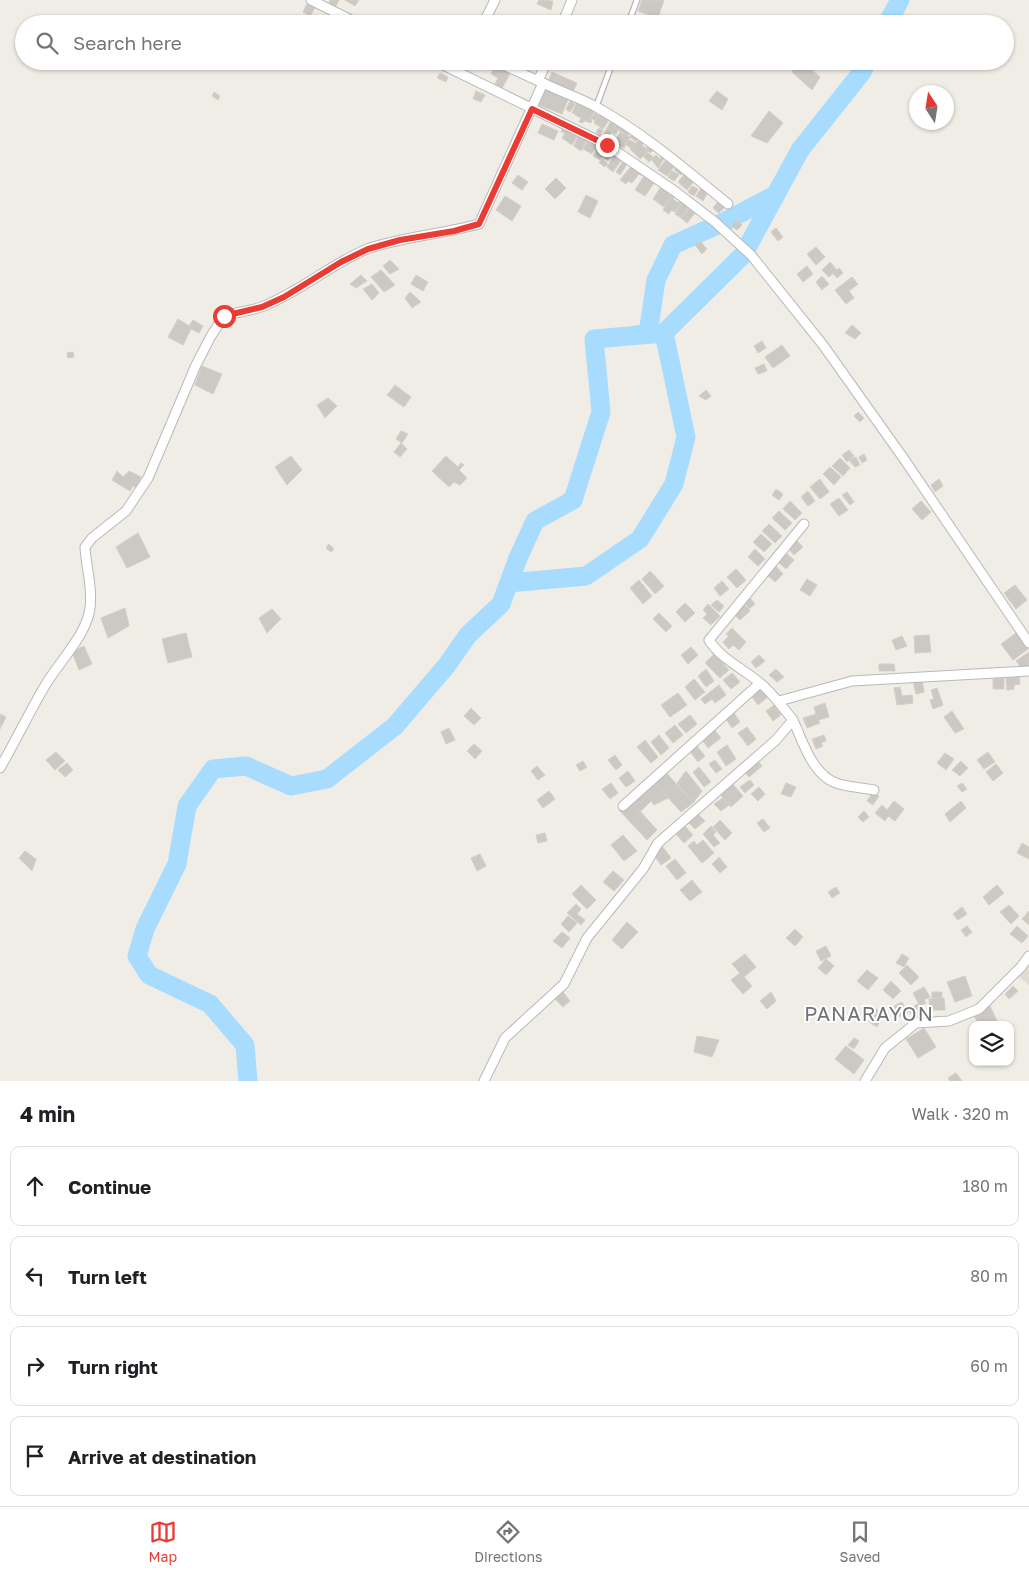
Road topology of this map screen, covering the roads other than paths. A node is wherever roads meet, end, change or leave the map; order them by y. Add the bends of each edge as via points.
1 (311, 0) edge
2 (495, 0) edge
3 (572, 0) edge
4 (637, 0) edge
5 (341, 15) edge
6 (488, 15) edge
7 (566, 15) edge
8 (631, 15) edge
9 (453, 70) edge
10 (515, 70) edge
11 (543, 70) edge
12 (610, 70) edge
13 (540, 82) junction
14 (596, 107) junction
15 (532, 109) junction
16 (728, 204) dead end
17 (804, 524) dead end
18 (1029, 643) edge
19 (1029, 671) edge
20 (760, 683) junction
21 (779, 701) junction
22 (793, 720) junction
23 (0, 768) edge
24 (874, 790) dead end
25 (623, 806) dead end
26 (1029, 956) edge
27 (484, 1081) edge
28 (864, 1081) edge

1 - 5 street
2 - 6 street
3 - 7 street
4 - 8 lane
9 - 15 street
10 - 13 street
11 - 13 street
12 - 14 lane
13 - 14 street
13 - 15 street
14 - 16 street via 648,140
15 - 18 street via 607,145 676,192 751,255 823,345
15 - 23 street via 479,224 368,249 284,297 262,307 224,316 196,365 148,478 126,511 85,547 91,584 90,609 83,628 47,683
17 - 20 street via 709,640 717,652
19 - 21 street via 852,681
20 - 21 street
20 - 25 street
21 - 22 street
22 - 24 street via 821,773 837,784
22 - 27 street via 776,740 658,843 643,869 587,938 564,984 505,1038
26 - 28 street via 979,1009 948,1021 916,1023 885,1048

